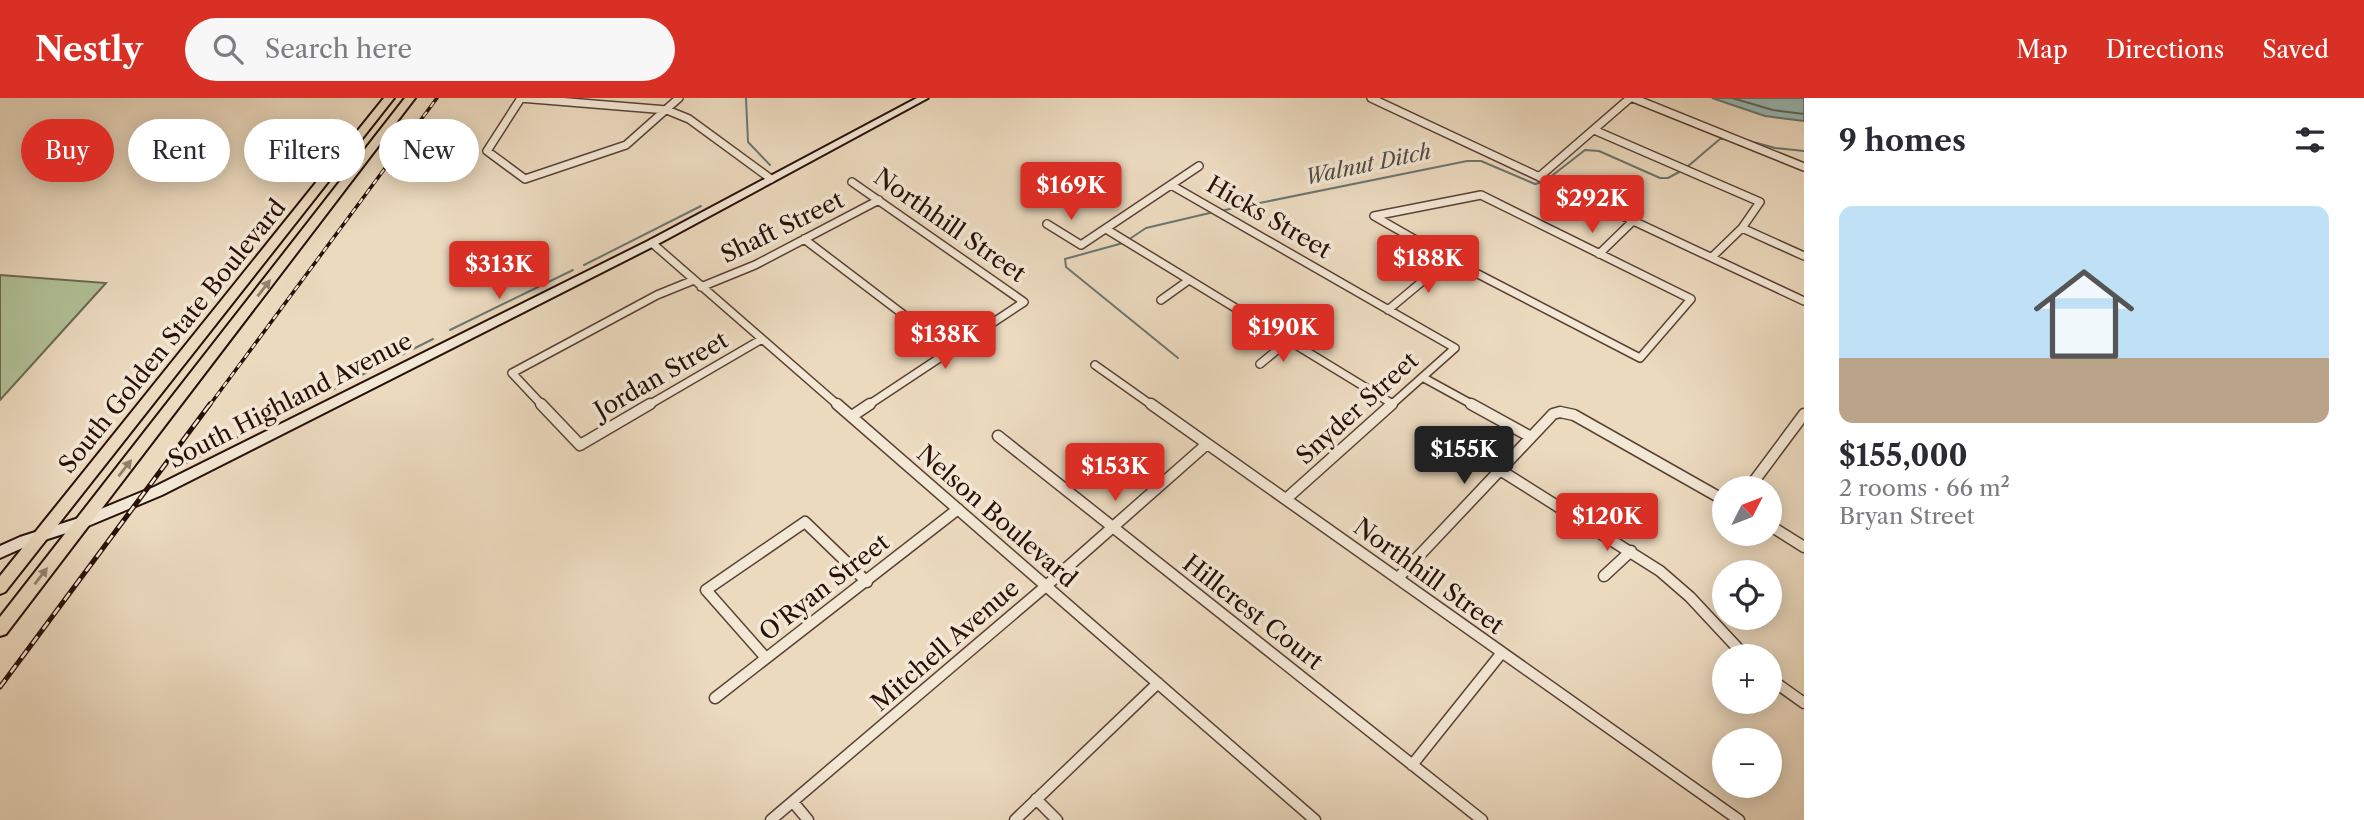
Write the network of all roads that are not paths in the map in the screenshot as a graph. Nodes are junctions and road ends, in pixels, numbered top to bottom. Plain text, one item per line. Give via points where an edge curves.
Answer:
1 (389, 98) edge
2 (410, 98) edge
3 (520, 98) edge
4 (679, 98) edge
5 (924, 98) edge
6 (1371, 98) edge
7 (1632, 98) edge
8 (667, 110) junction
9 (1594, 130) junction
10 (1199, 166) dead end
11 (1804, 167) edge
12 (1539, 177) junction
13 (771, 179) junction
14 (852, 182) dead end
15 (1171, 185) junction
16 (879, 200) junction
17 (1633, 221) junction
18 (1047, 224) dead end
19 (1742, 228) junction
20 (1106, 229) junction
21 (804, 239) junction
22 (652, 243) junction
23 (1599, 254) junction
24 (1804, 256) edge
25 (1712, 257) junction
26 (1449, 259) junction
27 (1189, 280) junction
28 (698, 283) junction
29 (1161, 300) dead end
30 (1804, 301) edge
31 (1388, 310) junction
32 (762, 339) junction
33 (1288, 341) junction
34 (1455, 348) joint
35 (950, 350) junction
36 (1259, 364) dead end
37 (1095, 365) dead end
38 (1424, 378) junction
39 (1391, 403) junction
40 (1804, 414) edge
41 (852, 416) junction
42 (998, 436) dead end
43 (1531, 437) junction
44 (1207, 443) junction
45 (580, 446) joint
46 (1500, 470) junction
47 (1758, 476) edge
48 (1712, 493) edge
49 (1286, 499) junction
50 (958, 509) junction
51 (83, 522) junction
52 (1111, 526) junction
53 (1782, 533) edge
54 (41, 536) junction
55 (1804, 547) edge
56 (1631, 551) junction
57 (0, 552) edge
58 (1604, 576) dead end
59 (1398, 578) junction
60 (867, 582) junction
61 (1045, 586) junction
62 (0, 587) edge
63 (0, 629) edge
64 (1733, 644) edge
65 (1500, 655) junction
66 (766, 658) junction
67 (1158, 683) junction
68 (1782, 687) edge
69 (715, 698) dead end
70 (1804, 703) edge
71 (1412, 765) junction
72 (1036, 799) junction
73 (793, 802) junction
74 (771, 820) edge
75 (808, 820) edge
76 (1015, 820) edge
77 (1056, 820) edge
78 (1315, 820) edge
79 (1482, 820) edge
80 (1738, 820) edge

1 - 54 main road, South Golden State Boulevard
51 -> 2 main road, South Golden State Boulevard
3 - 8 street
3 - 8 street via 487,151 525,179 626,145
4 - 8 street
5 - 13 street, South Highland Avenue
6 - 12 street
7 - 9 street
7 - 11 street
8 - 13 street via 696,124
9 - 12 street
9 - 19 street via 1760,202
10 - 15 street
12 - 17 street
13 - 22 street, South Highland Avenue
14 - 16 street, Northhill Street
15 - 20 street
15 - 31 street, Hicks Street
16 - 21 street, Shaft Street
16 - 35 street, Northhill Street via 1024,302
17 - 23 street
17 - 25 street
18 - 20 street via 1081,245
19 - 24 street
19 - 25 street
20 - 27 street
21 - 28 street, Shaft Street via 755,265
21 - 35 street
22 - 28 street, Nelson Boulevard
22 - 51 street, South Highland Avenue via 158,491
23 - 26 street via 1481,195 1374,216
23 - 26 street via 1691,299 1640,358
25 - 30 street
26 - 31 street
27 - 29 street
27 - 33 street
28 - 32 street, Nelson Boulevard
28 - 45 street, Shaft Street via 657,295 512,373
31 - 34 street, Hicks Street
32 - 41 street, Nelson Boulevard
32 - 45 street, Jordan Street
33 - 36 street
33 - 39 street
34 - 38 street, Snyder Street
35 - 41 street
37 - 44 street, Northhill Street
38 - 39 street, Snyder Street
38 - 43 street
39 - 49 street, Snyder Street
40 - 47 street
41 - 50 street, Nelson Boulevard
42 - 52 street, Hillcrest Court
43 - 46 street
43 - 48 street via 1553,414 1574,415
44 - 49 street, Northhill Street
44 - 52 street, Mitchell Avenue
46 - 56 street
46 - 59 street
49 - 59 street, Northhill Street
50 - 60 street, O'Ryan Street
50 - 61 street, Nelson Boulevard
51 - 54 street, South Highland Avenue
63 -> 51 main road, South Golden State Boulevard
52 - 61 street, Mitchell Avenue
52 - 71 street, Hillcrest Court
53 - 55 street
54 - 57 street, South Highland Avenue
54 - 62 main road, South Golden State Boulevard
56 - 58 street
56 - 64 street via 1675,583
59 - 65 street, Northhill Street
60 - 66 street, O'Ryan Street
60 - 66 street via 805,522 706,590
61 - 67 street, Nelson Boulevard
61 - 73 street, Mitchell Avenue
65 - 71 street
65 - 80 street, Northhill Street
66 - 69 street, O'Ryan Street
67 - 72 street
67 - 78 street, Nelson Boulevard
68 - 70 street
71 - 79 street, Hillcrest Court
72 - 76 street
72 - 77 street
73 - 74 street, Mitchell Avenue
73 - 75 street

